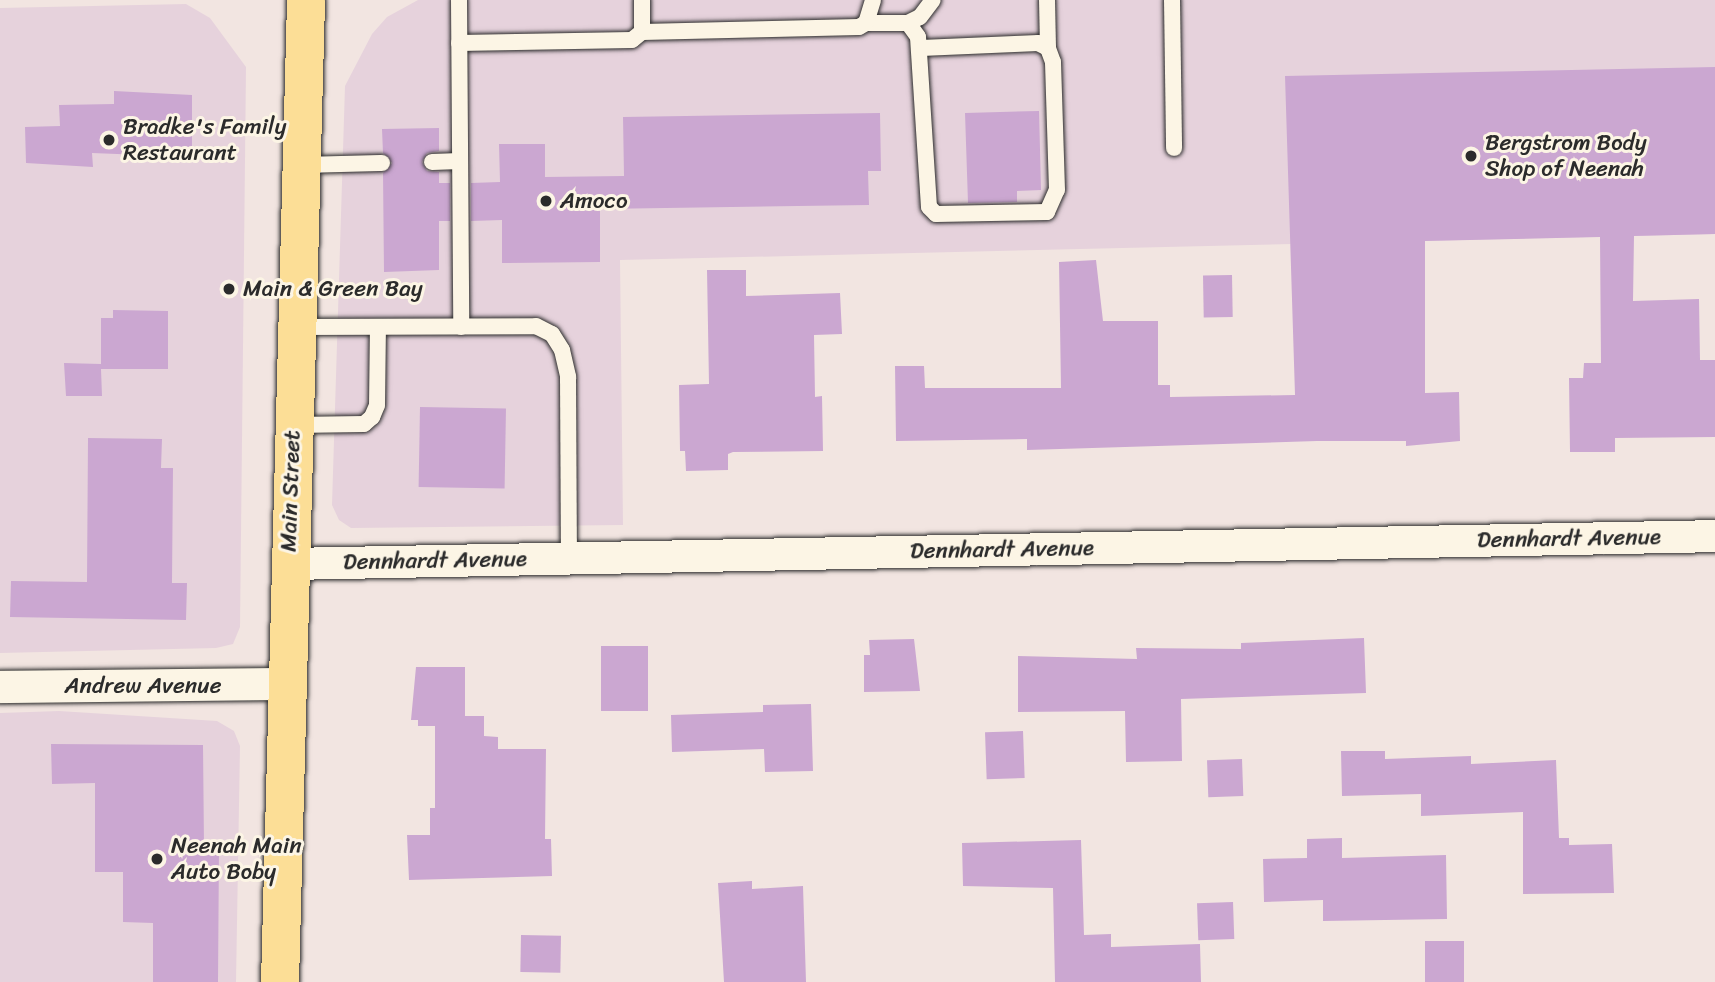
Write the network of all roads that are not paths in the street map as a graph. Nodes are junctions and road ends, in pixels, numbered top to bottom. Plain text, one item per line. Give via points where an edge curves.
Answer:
1 (306, 0) edge
2 (459, 0) edge
3 (642, 0) edge
4 (873, 0) edge
5 (933, 0) edge
6 (1048, 0) edge
7 (1172, 0) edge
8 (866, 23) junction
9 (908, 23) junction
10 (642, 32) junction
11 (459, 43) junction
12 (921, 48) junction
13 (1048, 48) junction
14 (1174, 148) dead end
15 (460, 161) junction
16 (432, 162) dead end
17 (382, 163) dead end
18 (300, 165) junction
19 (295, 327) junction
20 (378, 327) junction
21 (461, 327) junction
22 (293, 425) junction
23 (1715, 536) edge
24 (569, 558) junction
25 (289, 564) junction
26 (286, 684) junction
27 (0, 687) edge
28 (281, 982) edge

1 - 18 main road, Main Street
2 - 11 lane
3 - 10 lane
4 - 8 lane
5 - 9 lane via 920,17
6 - 13 lane
7 - 14 lane
8 - 9 lane
8 - 10 lane via 859,27
9 - 12 lane
10 - 11 lane via 632,40
11 - 15 lane
12 - 13 lane via 1038,43
12 - 13 lane via 925,195 936,214 1046,212 1053,206 1057,177 1053,62
15 - 16 lane
15 - 21 lane
17 - 18 lane
18 - 19 main road, Main Street
19 - 20 lane
19 - 22 main road, Main Street
20 - 21 lane
20 - 22 lane via 377,405 372,417 364,424
21 - 24 lane via 536,326 552,334 562,350 568,377
22 - 25 main road, Main Street
23 - 24 street, Dennhardt Avenue
24 - 25 street, Dennhardt Avenue
25 - 26 main road, Main Street
26 - 27 street, Andrew Avenue
26 - 28 main road, Main Street

